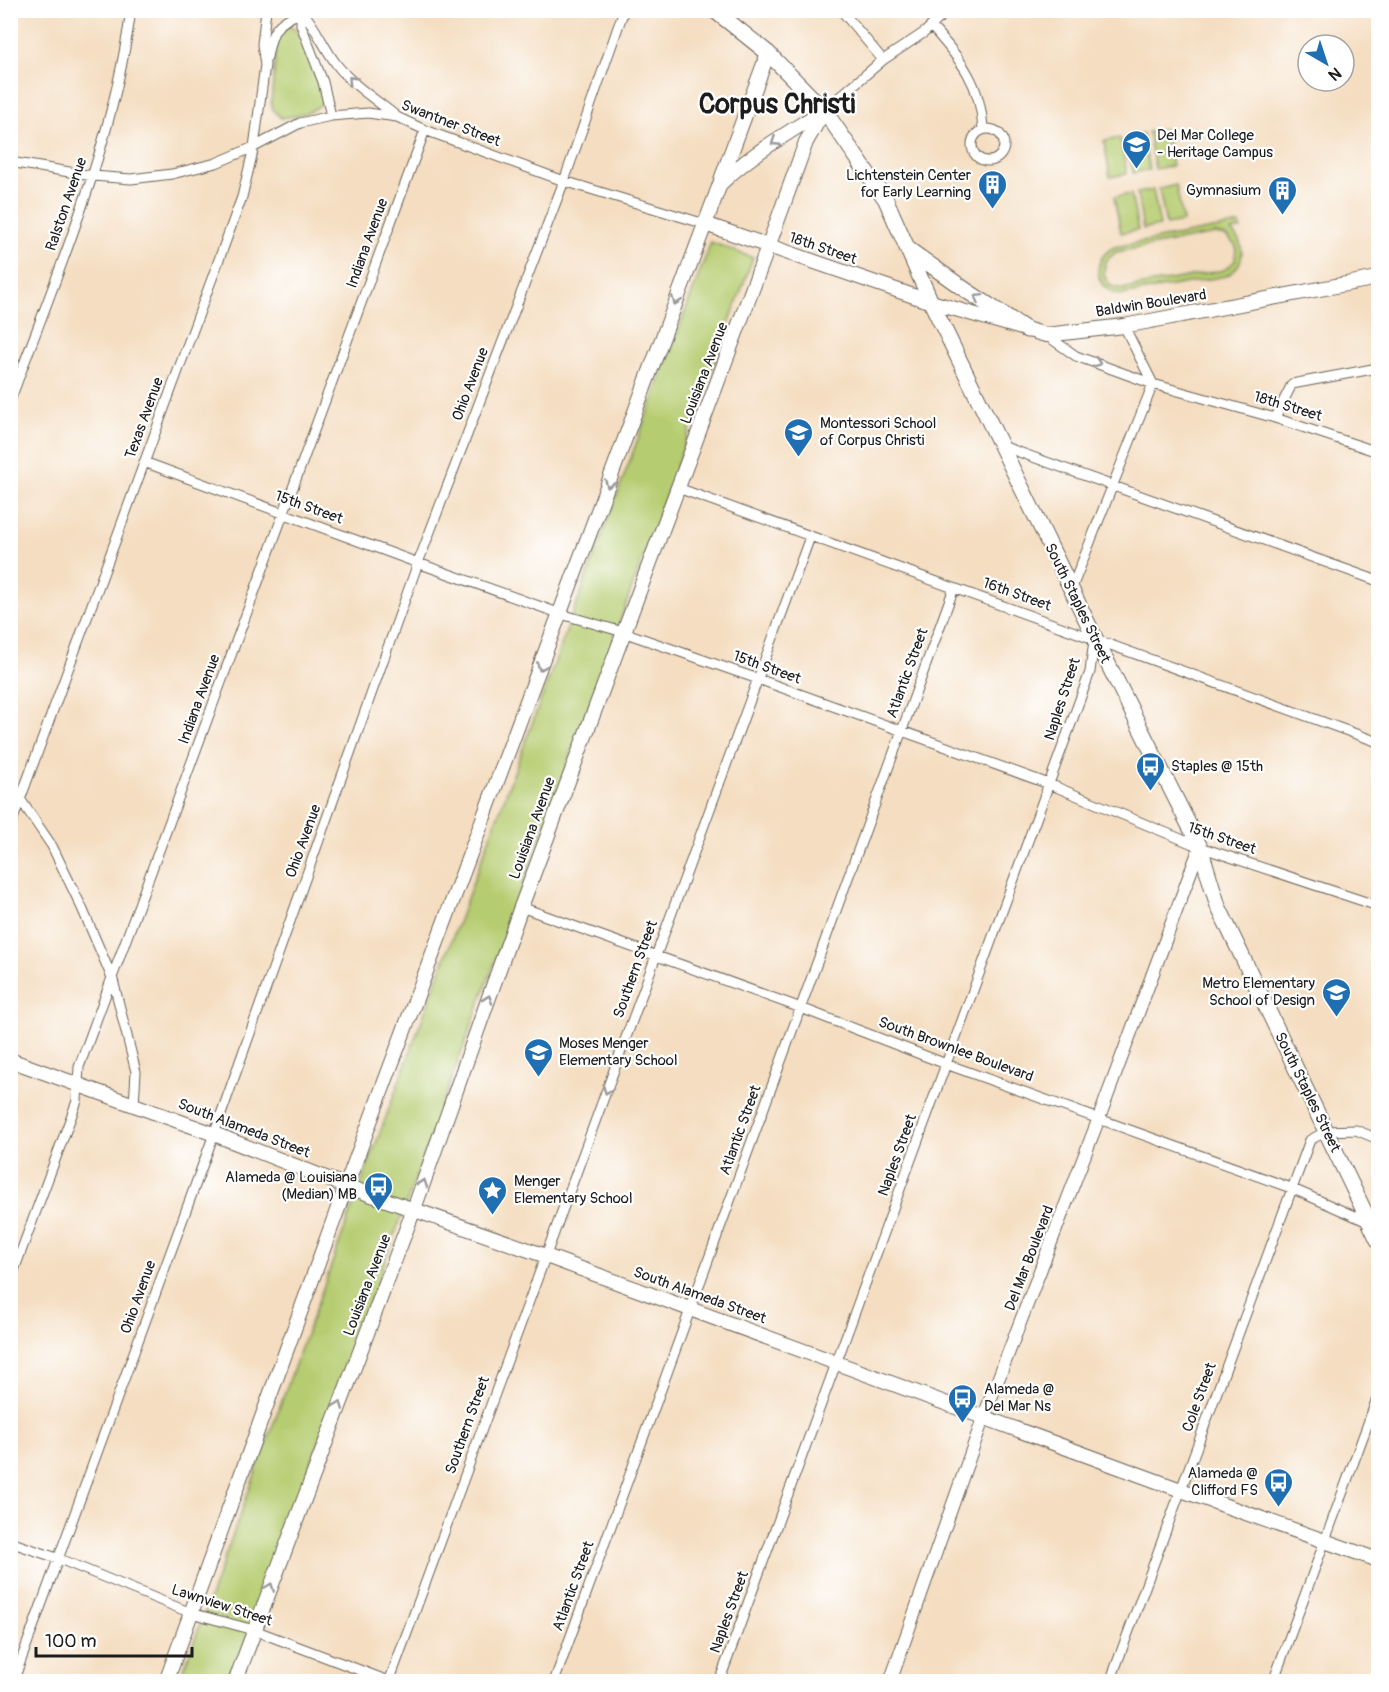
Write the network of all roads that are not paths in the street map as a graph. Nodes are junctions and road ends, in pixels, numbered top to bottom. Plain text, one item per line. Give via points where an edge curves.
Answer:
1 (131, 10) edge
2 (266, 10) edge
3 (624, 10) edge
4 (714, 10) edge
5 (841, 10) edge
6 (948, 10) edge
7 (302, 11) edge
8 (932, 26) junction
9 (768, 53) junction
10 (883, 60) junction
11 (265, 65) junction
12 (824, 110) junction
13 (331, 116) junction
14 (397, 117) junction
15 (425, 130) junction
16 (983, 130) dead end
17 (254, 147) junction
18 (10, 162) edge
19 (93, 176) junction
20 (564, 181) junction
21 (720, 184) junction
22 (705, 224) junction
23 (768, 247) junction
24 (907, 248) junction
25 (1378, 278) edge
26 (931, 302) junction
27 (1124, 326) junction
28 (1027, 330) junction
29 (1046, 335) junction
30 (1378, 369) edge
31 (1153, 384) junction
32 (10, 401) edge
33 (1275, 418) junction
34 (1002, 446) junction
35 (1378, 452) edge
36 (144, 462) junction
37 (1113, 486) junction
38 (678, 488) junction
39 (283, 514) junction
40 (810, 537) junction
41 (418, 563) junction
42 (1378, 581) edge
43 (954, 588) junction
44 (1071, 590) junction
45 (561, 614) junction
46 (622, 632) junction
47 (1095, 638) junction
48 (758, 679) junction
49 (902, 731) junction
50 (1378, 742) edge
51 (10, 784) edge
52 (1049, 784) junction
53 (21, 798) junction
54 (10, 827) edge
55 (1200, 847) junction
56 (1378, 906) edge
57 (520, 907) junction
58 (656, 957) junction
59 (113, 980) junction
60 (801, 1008) junction
61 (10, 1060) edge
62 (946, 1064) junction
63 (78, 1084) junction
64 (134, 1104) junction
65 (1099, 1118) junction
66 (1327, 1131) junction
67 (214, 1134) junction
68 (1378, 1139) edge
69 (346, 1186) junction
70 (1291, 1188) junction
71 (414, 1209) junction
72 (1374, 1224) edge
73 (1378, 1240) edge
74 (546, 1256) junction
75 (10, 1281) edge
76 (691, 1309) junction
77 (836, 1363) junction
78 (1378, 1396) edge
79 (984, 1416) junction
80 (1181, 1490) junction
81 (1325, 1540) junction
82 (10, 1542) edge
83 (57, 1558) junction
84 (1378, 1560) edge
85 (191, 1613) junction
86 (254, 1630) junction
87 (390, 1681) edge
88 (13, 1682) edge
89 (166, 1682) edge
90 (235, 1682) edge
91 (554, 1682) edge
92 (719, 1682) edge
93 (890, 1682) edge
94 (1110, 1682) edge
95 (1273, 1682) edge

1 - 19 street, Ralston Avenue via 120,73
2 - 11 street, Texas Avenue via 262,44
3 - 20 street, Ohio Avenue
4 - 9 main road, South Staples Street
5 - 10 street
6 - 8 street
7 - 11 street via 274,30
7 - 13 street via 301,25 323,82
14 -> 7 street via 338,67
8 - 10 street
8 - 16 street via 962,61 973,82
9 - 12 main road, South Staples Street
9 - 21 main road
10 - 12 street
11 - 17 street, Texas Avenue
12 -> 21 main road via 730,173
12 - 23 main road, Louisiana Avenue via 806,142
12 - 24 main road, South Staples Street via 886,200
13 - 14 street, Swantner Street via 368,113
13 - 17 street, Swantner Street via 300,123
14 - 15 street, Swantner Street
15 - 20 street, Swantner Street
15 - 39 street, Indiana Avenue
17 - 19 street, Swantner Street via 216,163 172,174 131,179
17 - 36 street, Texas Avenue via 242,197
18 - 19 street, Swantner Street
19 - 32 street, Ralston Avenue
20 - 22 street, Swantner Street
20 - 41 street, Ohio Avenue
21 - 22 main road
22 - 23 main road, 18th Street
22 -> 45 main road
23 - 26 main road, 18th Street
23 - 38 main road, Louisiana Avenue
24 - 26 main road, South Staples Street
28 -> 24 main road
25 - 27 main road, Baldwin Boulevard
26 - 28 main road, Baldwin Boulevard
26 - 34 main road, South Staples Street
27 - 29 main road, Baldwin Boulevard
27 - 31 street
28 - 29 main road, Baldwin Boulevard
29 -> 31 street, 18th Street via 1076,356
30 - 33 street via 1292,384
31 - 33 street, 18th Street
31 - 37 street
33 - 35 street, 18th Street
34 - 37 street
34 - 44 main road, South Staples Street
36 - 39 street, 15th Street
36 - 53 street, Texas Avenue
37 - 42 street
37 - 44 street
38 - 40 street, 16th Street
38 - 46 main road, Louisiana Avenue
39 - 41 street, 15th Street
39 - 59 street, Indiana Avenue
40 - 43 street, 16th Street
40 - 48 street, Southern Street
41 - 45 street, 15th Street
41 - 67 street, Ohio Avenue
43 - 47 street, 16th Street
43 - 49 street, Atlantic Street
44 - 47 main road, South Staples Street
45 - 46 street, 15th Street
45 -> 69 main road
46 - 48 street, 15th Street
46 - 57 main road, Louisiana Avenue
47 - 50 street, 16th Street
47 - 52 street, Naples Street via 1090,672
47 - 55 main road, South Staples Street
48 - 49 street, 15th Street
48 - 58 street, Southern Street
49 - 52 street, 15th Street
49 - 60 street, Atlantic Street
51 - 53 street
52 - 55 street, 15th Street
52 - 62 street, Naples Street
53 - 54 street, Texas Avenue
53 - 59 street via 52,846
55 - 56 street, 15th Street
55 - 65 street, Del Mar Boulevard
55 - 66 main road, South Staples Street via 1218,906
57 - 58 street, South Brownlee Boulevard
71 -> 57 main road, Louisiana Avenue
58 - 60 street, South Brownlee Boulevard
58 -> 74 street, Southern Street
59 - 63 street, Indiana Avenue via 79,1067
59 - 64 street via 136,1072
60 - 62 street, South Brownlee Boulevard
60 - 76 street, Atlantic Street
61 - 63 main road, South Alameda Street
62 - 65 street, South Brownlee Boulevard
62 - 77 street, Naples Street
63 - 64 main road, South Alameda Street
63 - 75 street, Indiana Avenue via 77,1101
64 - 67 main road, South Alameda Street
65 - 70 street, South Brownlee Boulevard
65 - 79 street, Del Mar Boulevard
66 - 68 street via 1356,1130
66 - 70 street, Cole Street via 1310,1140
66 - 72 main road, South Staples Street
67 - 69 main road, South Alameda Street
67 - 83 street, Ohio Avenue
69 - 71 main road, South Alameda Street
69 - 85 main road
70 - 72 street, South Brownlee Boulevard
70 - 80 street, Cole Street
71 - 74 main road, South Alameda Street
86 -> 71 main road, Louisiana Avenue
72 - 73 main road, South Staples Street
74 - 76 main road, South Alameda Street
74 - 87 street, Southern Street
76 - 77 main road, South Alameda Street
76 - 91 street, Atlantic Street
77 - 79 main road, South Alameda Street
77 - 92 street, Naples Street
78 - 81 street
79 - 80 main road, South Alameda Street
79 - 93 street, Del Mar Boulevard
80 - 81 main road, South Alameda Street
80 - 94 street, Cole Street
81 - 84 main road, South Alameda Street
81 - 95 street
82 - 83 street, Lawnview Street
83 - 85 street, Lawnview Street
83 - 88 street, Ohio Avenue
85 - 86 street, Lawnview Street
85 - 89 main road
86 - 87 street, Lawnview Street
86 - 90 main road, Louisiana Avenue

